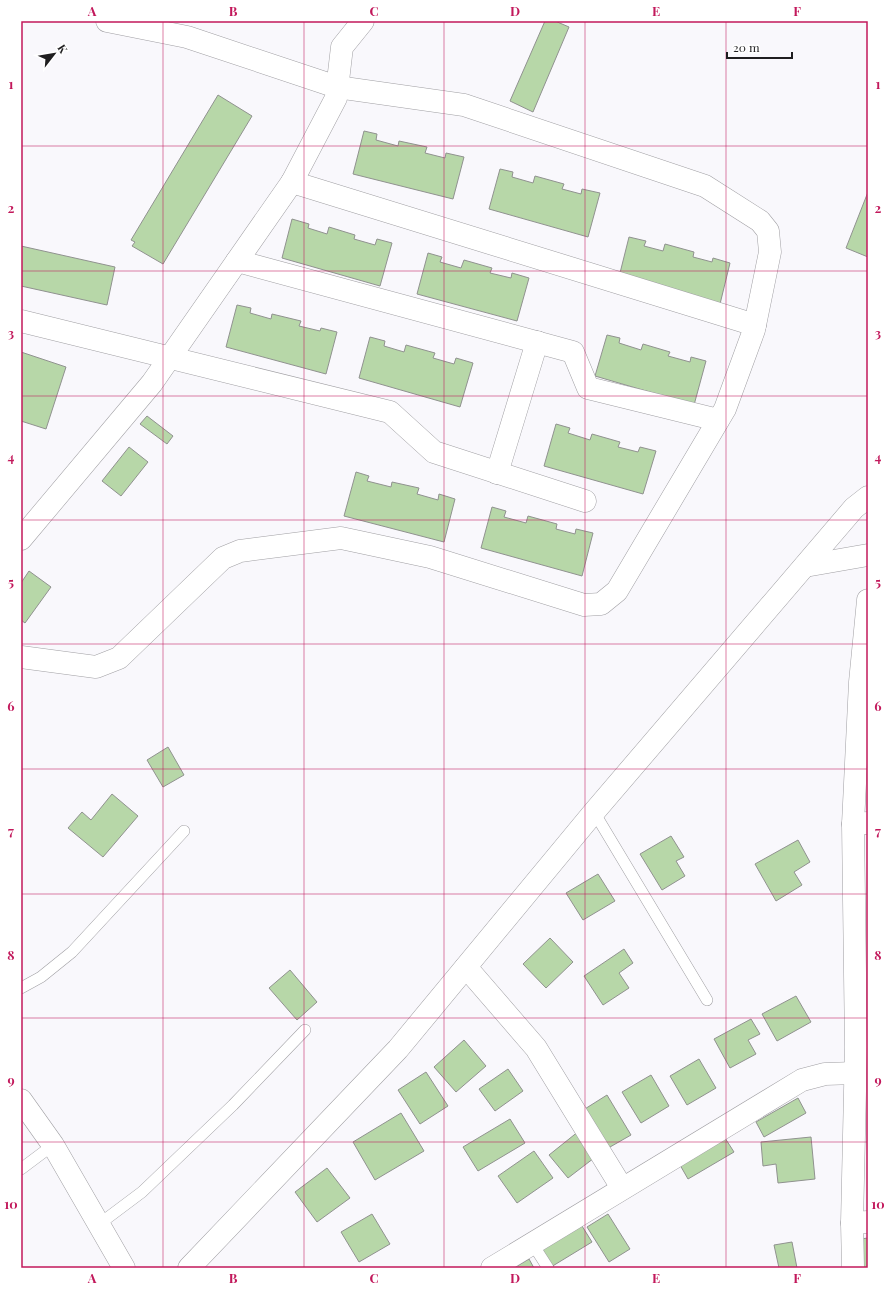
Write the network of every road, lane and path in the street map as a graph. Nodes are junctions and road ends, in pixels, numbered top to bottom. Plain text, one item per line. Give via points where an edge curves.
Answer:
1 (107, 21) edge
2 (364, 21) edge
3 (337, 87) junction
4 (292, 182) junction
5 (237, 261) junction
6 (21, 321) edge
7 (755, 325) junction
8 (537, 342) junction
9 (170, 359) junction
10 (718, 420) junction
11 (497, 473) junction
12 (868, 497) edge
13 (585, 501) dead end
14 (21, 539) edge
15 (868, 555) edge
16 (805, 566) junction
17 (868, 600) edge
18 (21, 657) edge
19 (594, 812) junction
20 (860, 824) edge
21 (184, 831) dead end
22 (466, 967) junction
23 (21, 988) edge
24 (707, 1000) dead end
25 (306, 1030) dead end
26 (855, 1073) junction
27 (21, 1100) edge
28 (53, 1145) junction
29 (21, 1169) edge
30 (622, 1188) junction
31 (860, 1222) edge
32 (98, 1225) junction
33 (532, 1243) junction
34 (124, 1268) edge
35 (189, 1268) edge
36 (492, 1268) edge
37 (548, 1268) edge
38 (853, 1268) edge

1 - 3 street via 188,37
2 - 3 street via 342,47
3 - 4 street via 336,98
3 - 7 street via 464,105 705,186 760,221 768,231 770,252
4 - 5 street
4 - 7 street
5 - 8 street
5 - 9 street
6 - 9 street
7 - 10 street via 725,409
8 - 10 street via 573,352 588,388
8 - 11 street
9 - 11 street via 390,412 434,452
9 - 14 street
10 - 18 street via 616,591 601,604 584,605 430,556 341,538 240,551 223,558 118,658 96,667
11 - 13 street
12 - 16 street via 854,508
15 - 16 street
16 - 19 street
17 - 20 street via 860,682
19 - 22 street
19 - 24 lane
20 - 26 street
21 - 23 lane via 72,952 41,977
22 - 30 street via 536,1048
22 - 35 street via 398,1049
25 - 32 lane via 233,1105 142,1192
26 - 30 street via 825,1074 802,1080
26 - 31 street
27 - 28 street
28 - 29 lane
28 - 32 street
30 - 33 street
31 - 38 street
32 - 34 street
33 - 36 street
33 - 37 lane

